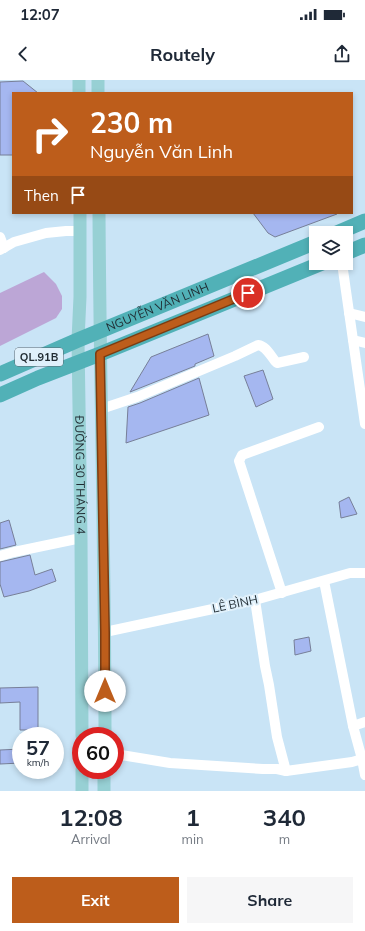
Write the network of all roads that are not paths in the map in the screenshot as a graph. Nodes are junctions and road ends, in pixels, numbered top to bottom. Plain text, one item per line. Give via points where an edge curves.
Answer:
1 (79, 80) edge
2 (98, 80) edge
3 (79, 92) edge
4 (98, 92) edge
5 (80, 214) edge
6 (99, 214) edge
7 (365, 221) edge
8 (353, 226) edge
9 (80, 231) junction
10 (0, 237) edge
11 (309, 245) edge
12 (365, 245) edge
13 (2, 249) edge
14 (353, 250) edge
15 (309, 268) edge
16 (343, 270) edge
17 (349, 313) junction
18 (365, 317) edge
19 (100, 331) junction
20 (78, 340) junction
21 (353, 340) junction
22 (365, 343) edge
23 (100, 354) junction
24 (304, 358) dead end
25 (78, 363) junction
26 (0, 374) edge
27 (0, 395) edge
28 (101, 409) junction
29 (365, 424) edge
30 (319, 427) dead end
31 (81, 538) junction
32 (0, 556) edge
33 (365, 573) edge
34 (324, 581) junction
35 (282, 593) junction
36 (255, 600) junction
37 (105, 632) junction
38 (365, 722) edge
39 (353, 726) junction
40 (82, 727) edge
41 (104, 727) edge
42 (124, 755) edge
43 (362, 759) junction
44 (286, 771) junction
45 (365, 775) edge
46 (82, 779) edge
47 (104, 779) edge
48 (82, 791) edge
49 (104, 791) edge

1 - 3 main road
2 - 4 main road
5 - 9 main road, ĐƯỜNG 30 THÁNG 4
6 - 19 main road, ĐƯỜNG 30 THÁNG 4
7 - 8 highway
9 - 13 street via 46,233 14,242
9 - 20 main road, ĐƯỜNG 30 THÁNG 4
10 - 13 street
11 - 19 highway, NGUYỄN VĂN LINH / QL.91B
12 - 14 highway
15 - 23 highway, NGUYỄN VĂN LINH / QL.91B
16 - 17 street
17 - 18 street
17 - 21 street
19 - 20 highway, NGUYỄN VĂN LINH / QL.91B
19 - 23 main road, ĐƯỜNG 30 THÁNG 4
20 - 25 main road, ĐƯỜNG 30 THÁNG 4
20 - 26 highway, NGUYỄN VĂN LINH / QL.91B
21 - 22 street
21 - 29 street
23 - 25 highway, NGUYỄN VĂN LINH / QL.91B
23 - 28 main road, ĐƯỜNG 30 THÁNG 4
24 - 28 street via 277,363 264,347 258,345 137,397
25 - 27 highway, NGUYỄN VĂN LINH / QL.91B
25 - 31 main road, ĐƯỜNG 30 THÁNG 4
28 - 37 main road, ĐƯỜNG 30 THÁNG 4
30 - 35 street via 242,455 239,461
31 - 32 street
31 - 40 main road, ĐƯỜNG 30 THÁNG 4
33 - 34 street, LÊ BÌNH
34 - 35 street, LÊ BÌNH
34 - 39 street
35 - 36 street, LÊ BÌNH
36 - 37 street, LÊ BÌNH
36 - 44 street
37 - 41 main road, ĐƯỜNG 30 THÁNG 4
38 - 39 street
39 - 43 street
42 - 44 street via 170,763
43 - 44 street
43 - 45 street
46 - 48 main road
47 - 49 main road

